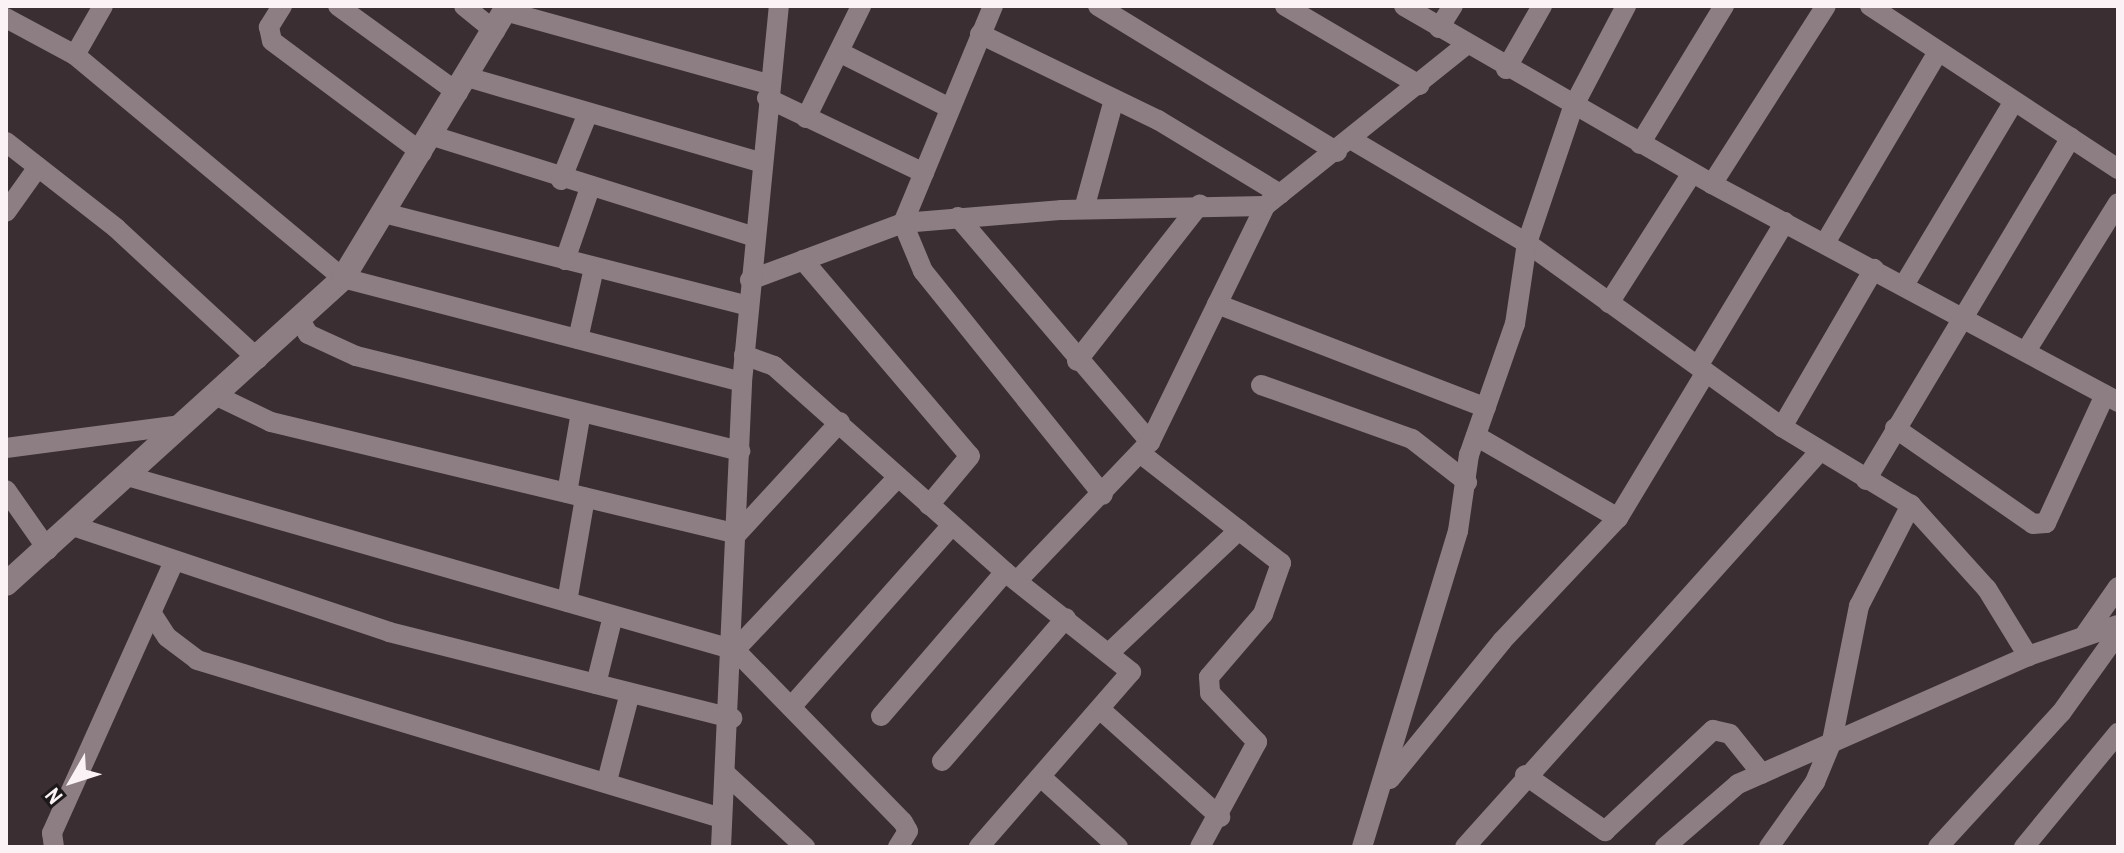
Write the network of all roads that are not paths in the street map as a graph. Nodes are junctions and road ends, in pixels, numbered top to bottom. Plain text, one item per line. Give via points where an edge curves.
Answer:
1 (103, 6) edge
2 (282, 6) edge
3 (338, 6) edge
4 (464, 6) edge
5 (778, 6) edge
6 (861, 6) edge
7 (993, 6) edge
8 (1098, 6) edge
9 (1285, 6) edge
10 (1404, 6) edge
11 (1453, 6) edge
12 (1542, 6) edge
13 (1626, 6) edge
14 (1724, 6) edge
15 (1826, 6) edge
16 (1870, 6) edge
17 (503, 16) edge
18 (6, 18) edge
19 (1439, 28) junction
20 (980, 34) junction
21 (1467, 44) junction
22 (1938, 52) junction
23 (841, 53) junction
24 (75, 55) junction
25 (1506, 69) junction
26 (462, 85) junction
27 (1419, 85) junction
28 (767, 91) junction
29 (1114, 99) junction
30 (2014, 101) junction
31 (948, 107) junction
32 (1573, 107) junction
33 (588, 113) junction
34 (806, 118) junction
35 (2071, 138) junction
36 (6, 142) edge
37 (428, 144) junction
38 (1640, 144) junction
39 (1345, 146) junction
40 (760, 162) junction
41 (2116, 164) edge
42 (38, 167) junction
43 (924, 173) junction
44 (1692, 173) junction
45 (561, 180) junction
46 (1712, 184) junction
47 (590, 188) junction
48 (1273, 200) junction
49 (2118, 203) edge
50 (1200, 204) junction
51 (1084, 209) junction
52 (6, 212) edge
53 (384, 213) junction
54 (958, 217) junction
55 (1785, 222) junction
56 (903, 223) junction
57 (753, 236) junction
58 (1527, 243) junction
59 (1825, 243) junction
60 (565, 260) junction
61 (803, 260) junction
62 (594, 268) junction
63 (1874, 269) junction
64 (343, 278) junction
65 (750, 280) junction
66 (1904, 285) junction
67 (1609, 303) junction
68 (1217, 304) junction
69 (748, 306) junction
70 (1961, 314) junction
71 (300, 320) junction
72 (578, 339) junction
73 (2026, 351) junction
74 (744, 355) junction
75 (258, 359) junction
76 (1077, 361) junction
77 (1702, 369) junction
78 (742, 382) junction
79 (1261, 385) dead end
80 (215, 395) junction
81 (2111, 398) edge
82 (1486, 408) junction
83 (581, 412) junction
84 (840, 422) junction
85 (181, 425) junction
86 (1782, 427) junction
87 (1895, 428) junction
88 (1476, 436) junction
89 (1145, 447) junction
90 (6, 448) edge
91 (740, 451) junction
92 (1820, 451) junction
93 (127, 476) junction
94 (898, 477) junction
95 (1866, 480) junction
96 (1467, 482) junction
97 (1103, 495) junction
98 (576, 496) junction
99 (10, 503) edge
100 (929, 505) junction
101 (1911, 505) junction
102 (1618, 518) junction
103 (951, 526) junction
104 (76, 527) junction
105 (1239, 530) junction
106 (737, 534) junction
107 (48, 550) junction
108 (173, 564) junction
109 (1011, 576) junction
110 (6, 584) edge
111 (2118, 587) edge
112 (567, 602) junction
113 (152, 614) junction
114 (613, 616) junction
115 (1066, 618) junction
116 (2118, 625) edge
117 (2118, 633) edge
118 (2084, 636) junction
119 (735, 650) junction
120 (1109, 653) junction
121 (2028, 656) junction
122 (596, 684) junction
123 (630, 693) junction
124 (791, 707) junction
125 (1102, 711) junction
126 (881, 716) dead end
127 (732, 718) junction
128 (2118, 733) edge
129 (1832, 741) junction
130 (942, 761) dead end
131 (726, 774) junction
132 (1762, 774) junction
133 (1525, 775) junction
134 (1041, 777) junction
135 (607, 781) junction
136 (1382, 789) junction
137 (1220, 817) junction
138 (721, 818) junction
139 (54, 847) edge
140 (721, 847) edge
141 (805, 847) edge
142 (898, 847) edge
143 (979, 847) edge
144 (1118, 847) edge
145 (1200, 847) edge
146 (1362, 847) edge
147 (1465, 847) edge
148 (1665, 847) edge
149 (1769, 847) edge
150 (1938, 847) edge
151 (2024, 847) edge

1 - 24 street
2 - 37 street via 269,27 272,41
3 - 26 street
4 - 17 street
5 - 28 street
6 - 23 street
7 - 20 street
8 - 39 street
9 - 27 street
10 - 19 street
11 - 19 street
12 - 25 street
13 - 32 street
14 - 38 street
15 - 46 street
16 - 22 street
17 - 26 street
17 - 28 street
18 - 24 street
19 - 21 street
20 - 29 street
20 - 31 street
21 - 25 street
21 - 27 street
22 - 30 street
22 - 59 street
23 - 31 street
23 - 34 street
24 - 64 street
25 - 32 street
26 - 33 street
26 - 37 street
27 - 39 street
28 - 34 street
28 - 40 street
29 - 48 street
29 - 51 street
30 - 35 street
30 - 66 street
31 - 43 street
32 - 38 street
32 - 58 street
33 - 40 street
33 - 45 street
34 - 43 street
35 - 41 street
35 - 70 street
36 - 42 street
37 - 45 street
37 - 53 street
38 - 44 street
39 - 48 street
39 - 58 street
40 - 57 street
42 - 52 street
42 - 75 street via 116,228
43 - 56 street
44 - 46 street
44 - 67 street
45 - 47 street
46 - 55 street
47 - 57 street
47 - 60 street
48 - 50 street
48 - 68 street
49 - 73 street
50 - 51 street
50 - 76 street
51 - 54 street
53 - 60 street
53 - 64 street
54 - 56 street
54 - 76 street
55 - 59 street
55 - 77 street
56 - 61 street
56 - 97 street via 923,271
57 - 65 street
58 - 67 street
58 - 82 street via 1515,324
59 - 63 street
60 - 62 street
61 - 65 street
61 - 100 street via 970,456
62 - 69 street
62 - 72 street
63 - 66 street
63 - 86 street
64 - 71 street
64 - 72 street
65 - 69 street
66 - 70 street
67 - 77 street
68 - 82 street
68 - 89 street
69 - 74 street
70 - 73 street
70 - 87 street
71 - 75 street
71 - 83 street via 308,334 356,356
72 - 78 street
73 - 81 street
74 - 78 street
74 - 84 street via 774,366
75 - 80 street
76 - 89 street
77 - 86 street
77 - 102 street
78 - 91 street
79 - 96 street via 1412,439
80 - 85 street
80 - 98 street via 271,422
81 - 87 street via 2046,523 2033,524
82 - 88 street
83 - 91 street
83 - 98 street
84 - 94 street
84 - 106 street
85 - 90 street
85 - 93 street
86 - 92 street
87 - 95 street
88 - 96 street
88 - 102 street
89 - 97 street
89 - 105 street
91 - 106 street
92 - 95 street
92 - 133 street
93 - 104 street
93 - 112 street
94 - 100 street
94 - 119 street
95 - 101 street
96 - 136 street
97 - 109 street
98 - 106 street
98 - 112 street
99 - 107 street
100 - 103 street
101 - 121 street via 1987,589
101 - 129 street via 1859,606
102 - 136 street via 1502,641
103 - 109 street
103 - 124 street
104 - 107 street
104 - 108 street
105 - 120 street
105 - 137 street via 1281,567 1263,614 1209,677 1210,693 1257,742
106 - 119 street
107 - 110 street
108 - 113 street
108 - 122 street via 389,632
109 - 115 street
109 - 126 street
111 - 118 street
112 - 114 street
113 - 135 street via 167,637 197,660
113 - 139 street via 52,833
114 - 119 street
114 - 122 street
115 - 120 street
115 - 130 street
116 - 118 street
117 - 150 street via 2061,713
118 - 121 street
119 - 124 street
119 - 127 street
120 - 125 street via 1132,678
121 - 129 street
122 - 123 street
123 - 127 street
123 - 135 street
124 - 142 street via 903,822 908,831
125 - 134 street
125 - 137 street
127 - 131 street
128 - 151 street
129 - 132 street
129 - 149 street via 1815,782
131 - 138 street
131 - 141 street
132 - 133 street via 1730,734 1713,730 1605,831
132 - 148 street via 1738,784
133 - 147 street
134 - 143 street
134 - 144 street
135 - 138 street
136 - 146 street
137 - 145 street
138 - 140 street

